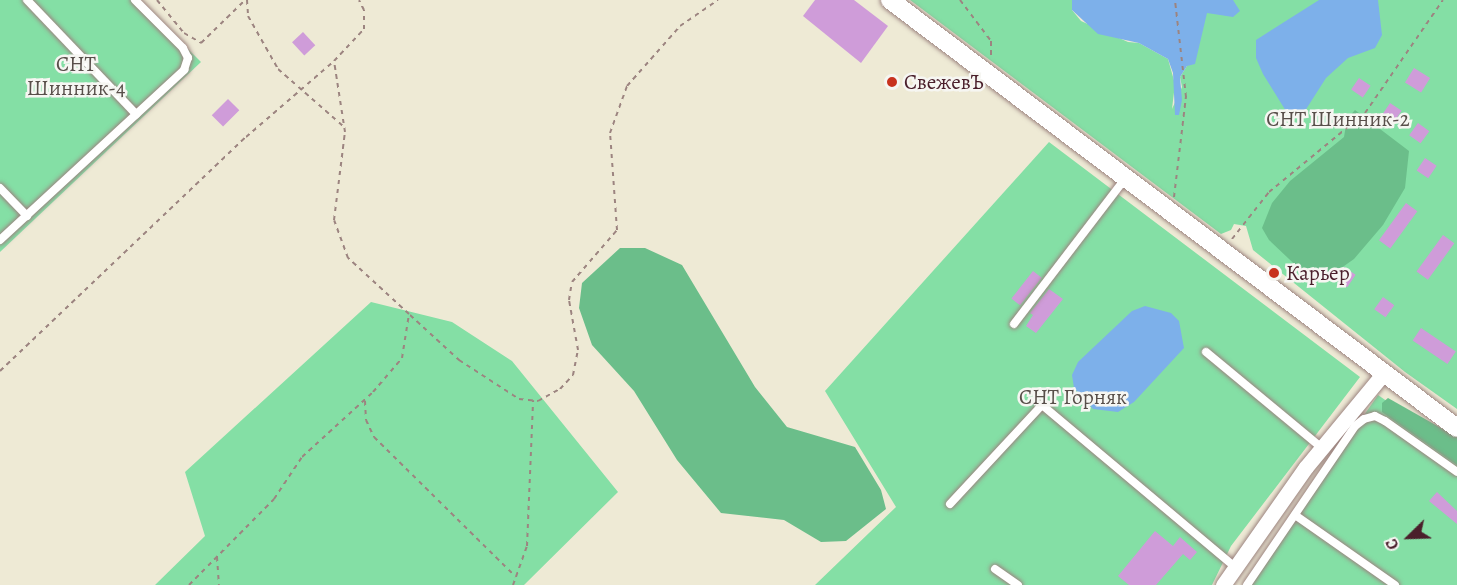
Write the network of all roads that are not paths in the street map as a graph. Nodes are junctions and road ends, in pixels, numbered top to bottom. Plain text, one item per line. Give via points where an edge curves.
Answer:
1 (27, 0) edge
2 (135, 0) edge
3 (890, 0) edge
4 (136, 114) junction
5 (1125, 179) junction
6 (0, 188) edge
7 (27, 216) junction
8 (0, 240) edge
9 (1014, 324) dead end
10 (1206, 352) dead end
11 (1383, 374) junction
12 (1457, 428) edge
13 (1322, 448) junction
14 (1457, 472) edge
15 (950, 504) dead end
16 (1295, 515) junction
17 (1234, 567) junction
18 (995, 569) dead end
19 (1018, 585) edge
20 (1222, 585) edge
21 (1247, 585) edge
22 (1395, 585) edge

1 - 4 lane
2 - 4 lane via 188,58 184,70
3 - 5 street
4 - 7 lane
5 - 9 lane
5 - 11 street
6 - 7 lane
7 - 8 lane
10 - 13 lane
11 - 12 street
11 - 13 street
13 - 17 street
14 - 16 lane via 1375,416 1355,426
15 - 17 lane via 1042,405
16 - 21 lane
16 - 22 lane
17 - 20 street
18 - 19 lane

